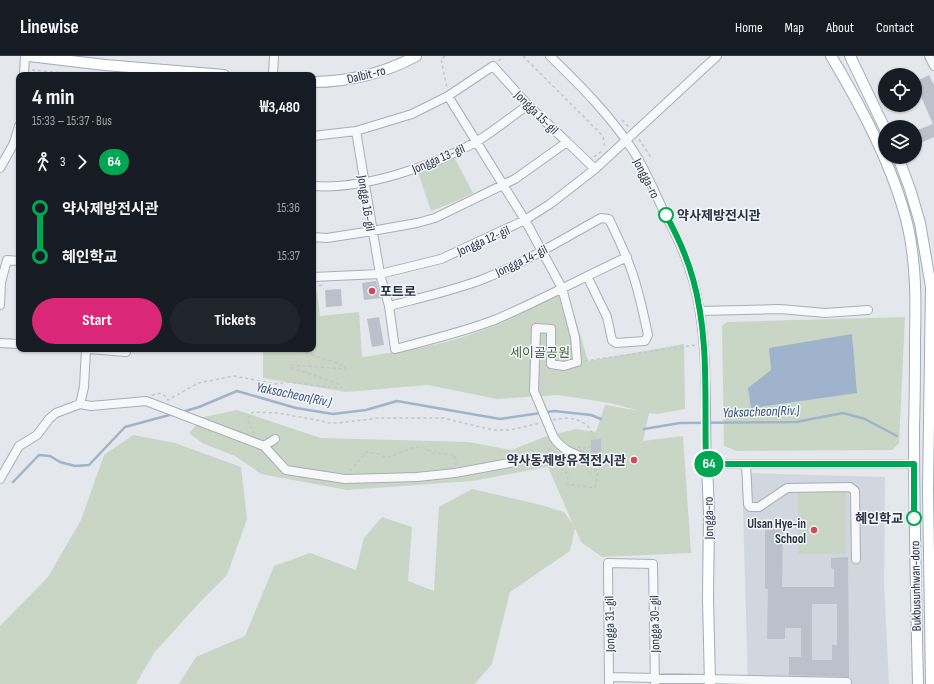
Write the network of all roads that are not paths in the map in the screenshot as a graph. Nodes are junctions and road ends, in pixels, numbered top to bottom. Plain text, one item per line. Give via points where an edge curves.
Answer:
1 (25, 56) edge
2 (29, 56) edge
3 (274, 56) edge
4 (416, 56) edge
5 (550, 56) edge
6 (717, 56) edge
7 (831, 56) edge
8 (849, 56) edge
9 (929, 56) edge
10 (934, 66) edge
11 (24, 72) edge
12 (189, 72) edge
13 (273, 72) edge
14 (316, 82) edge
15 (448, 96) junction
16 (528, 105) junction
17 (881, 120) edge
18 (356, 131) junction
19 (316, 135) edge
20 (16, 136) edge
21 (476, 141) junction
22 (626, 141) junction
23 (567, 142) junction
24 (901, 164) edge
25 (0, 168) edge
26 (595, 169) junction
27 (364, 183) junction
28 (316, 186) edge
29 (504, 186) junction
30 (525, 220) junction
31 (372, 231) junction
32 (316, 237) edge
33 (542, 251) junction
34 (627, 257) junction
35 (16, 261) edge
36 (380, 274) junction
37 (586, 276) junction
38 (316, 277) edge
39 (562, 288) junction
40 (933, 300) edge
41 (0, 305) edge
42 (389, 306) junction
43 (868, 310) dead end
44 (700, 311) junction
45 (0, 343) edge
46 (16, 344) edge
47 (86, 352) edge
48 (80, 404) junction
49 (932, 430) edge
50 (275, 439) dead end
51 (264, 446) junction
52 (591, 458) dead end
53 (515, 462) road end
54 (706, 464) junction
55 (746, 464) junction
56 (914, 464) junction
57 (931, 466) edge
58 (0, 479) edge
59 (856, 559) dead end
60 (608, 563) joint
61 (932, 658) edge
62 (609, 681) edge
63 (655, 681) edge
64 (710, 682) edge
65 (847, 682) dead end
66 (918, 684) edge
67 (931, 684) edge

1 - 11 street
2 - 12 main road
3 - 13 street
4 - 14 main road, Dalbit-ro via 364,76
5 - 22 street, Jongga-ro via 613,122
6 - 22 street
7 - 56 main road, Bukbusunhwan-doro via 861,109 886,164 908,227 916,289
8 - 17 main road
9 - 10 street
15 - 16 street, Jongga 15-gil via 493,66
15 - 18 street, Jongga 15-gil via 412,114
15 - 21 street
16 - 21 street, Jongga 13-gil
16 - 23 street, Jongga 15-gil
18 - 19 street, Jongga 15-gil
18 - 27 street, Jongga 16-gil
20 - 25 street
21 - 27 street, Jongga 13-gil via 427,166
21 - 29 street
22 - 26 street, Jongga 12-gil
22 - 44 street, Jongga-ro via 675,231 693,278
23 - 26 street
23 - 29 street, Jongga 15-gil
24 - 40 main road, Bukbusunhwan-doro via 920,222
26 - 30 street, Jongga 12-gil
27 - 28 street, Jongga 13-gil
27 - 31 street, Jongga 16-gil
29 - 30 street
29 - 31 street, Jongga 15-gil via 435,218
30 - 33 street
30 - 36 street, Jongga 12-gil via 441,258
31 - 32 street, Jongga 15-gil
31 - 36 street, Jongga 16-gil
33 - 34 street, Jongga 14-gil via 600,218 609,219
33 - 39 street
33 - 42 street, Jongga 14-gil via 480,280
34 - 37 street
34 - 37 street, Jongga 14-gil via 641,302 648,335 645,341 612,340 607,317
35 - 41 street via 7,260
36 - 38 street, Jongga 12-gil
36 - 42 street
37 - 39 street
39 - 42 street via 497,318 450,335 395,349
39 - 52 street, bridge via 575,337 577,362 564,366 551,364 551,329 536,328 534,391 555,440 568,451
40 - 49 main road, Bukbusunhwan-doro
43 - 44 street via 825,313 780,309
44 - 54 street, Jongga-ro via 704,343
45 - 46 street
47 - 48 street via 84,387
48 - 51 street via 90,406 152,402
48 - 58 street via 56,413 37,435 19,446
49 - 57 main road, Bukbusunhwan-doro
50 - 51 street
51 - 53 street via 286,470 345,479 417,477
54 - 55 street
54 - 64 main road, Jongga-ro via 709,514
55 - 56 street
55 - 59 street via 750,507 759,507 787,488 850,487 855,491
56 - 57 main road
56 - 66 main road, Bukbusunhwan-doro via 914,577
57 - 61 main road, Bukbusunhwan-doro
60 - 62 street, Jongga 31-gil
60 - 63 street, Jongga 30-gil via 653,564
61 - 67 main road, Bukbusunhwan-doro
62 - 63 street
63 - 64 street
64 - 65 street

